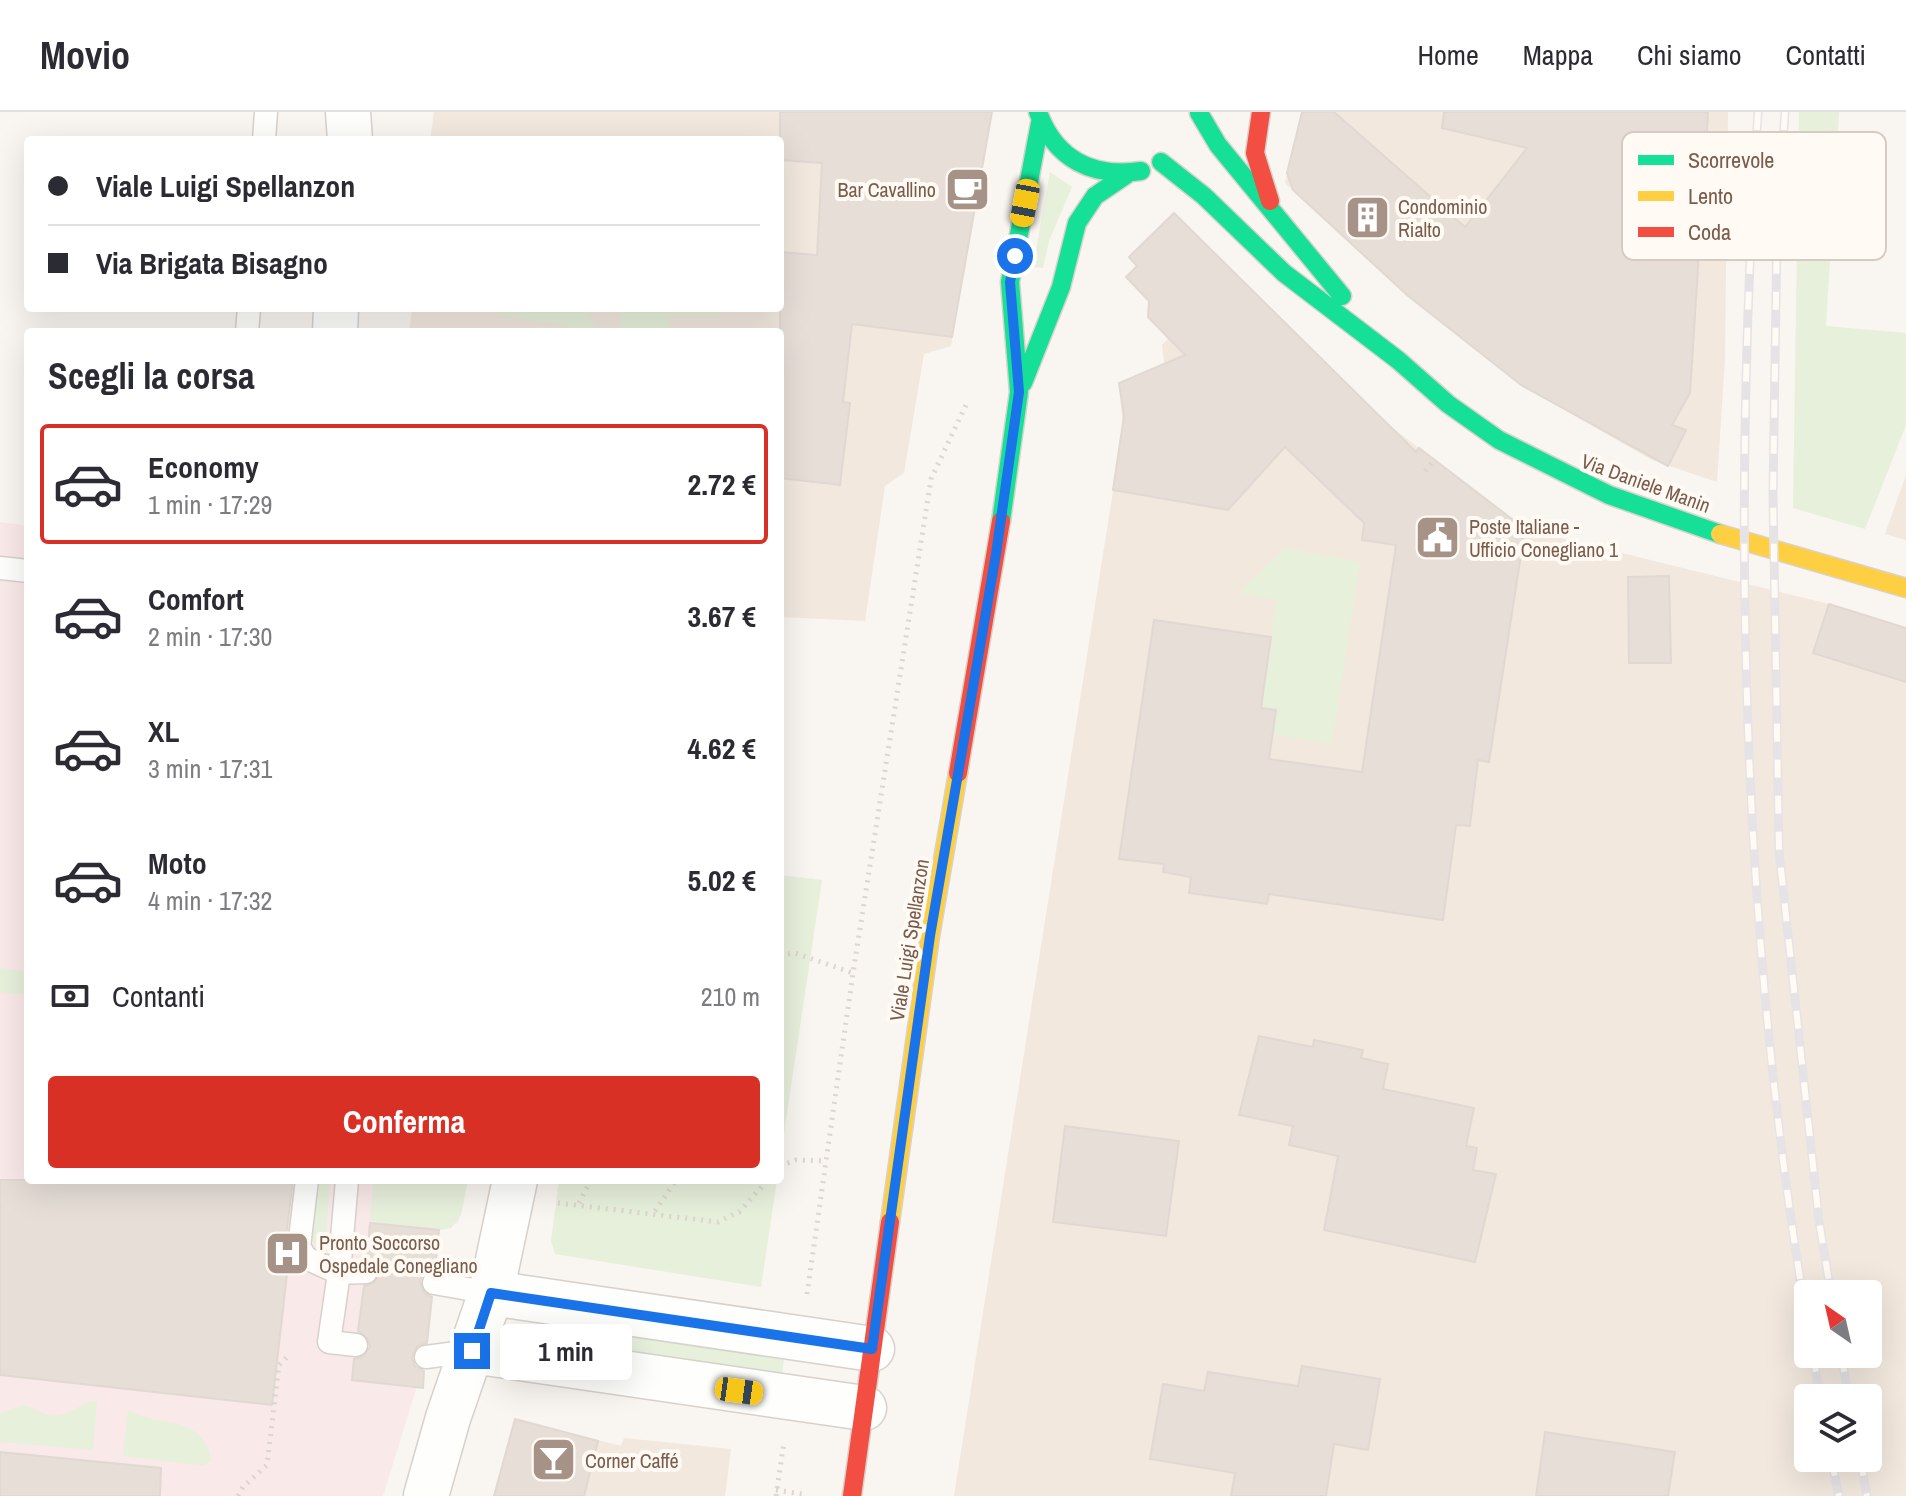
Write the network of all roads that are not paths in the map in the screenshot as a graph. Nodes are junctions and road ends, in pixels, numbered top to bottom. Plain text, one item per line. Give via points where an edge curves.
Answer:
1 (266, 112) edge
2 (348, 112) edge
3 (1261, 112) edge
4 (1199, 113) edge
5 (1039, 118) edge
6 (1191, 133) dead end
7 (264, 136) edge
8 (350, 136) edge
9 (1177, 150) dead end
10 (1161, 162) junction
11 (1126, 175) junction
12 (1273, 211) junction
13 (1399, 361) junction
14 (1019, 392) junction
15 (0, 568) edge
16 (24, 571) edge
17 (1906, 588) edge
18 (307, 1184) edge
19 (347, 1184) edge
20 (530, 1191) edge
21 (366, 1272) dead end
22 (339, 1273) junction
23 (434, 1283) dead end
24 (491, 1293) junction
25 (356, 1345) dead end
26 (872, 1349) junction
27 (472, 1351) junction
28 (426, 1357) dead end
29 (864, 1408) junction
30 (426, 1496) edge
31 (852, 1496) edge

1 - 7 lane
2 - 8 street
3 - 12 street via 1255,153
4 - 6 street
4 - 12 street, Via Daniele Manin via 1218,145
5 - 11 street via 1051,142 1084,168
5 - 14 street, Viale Luigi Spellanzon via 1010,282
9 - 10 street
10 - 11 street
10 - 13 street, Via Daniele Manin via 1190,181 1314,299
11 - 14 street, Viale Luigi Spellanzon via 1095,196 1077,223 1061,287
12 - 13 street, Via Daniele Manin
13 - 17 street, Via Daniele Manin via 1448,405 1570,480 1686,523
14 - 26 street, Viale Luigi Spellanzon via 930,936
15 - 16 lane
18 - 22 lane via 299,1247 306,1258
19 - 22 lane
20 - 24 street
21 - 22 lane
22 - 25 lane via 329,1342
23 - 24 lane
24 - 26 street
24 - 27 street
26 - 29 street, Viale Luigi Spellanzon
27 - 28 lane
27 - 29 street
27 - 30 street
29 - 31 street, Viale Luigi Spellanzon

